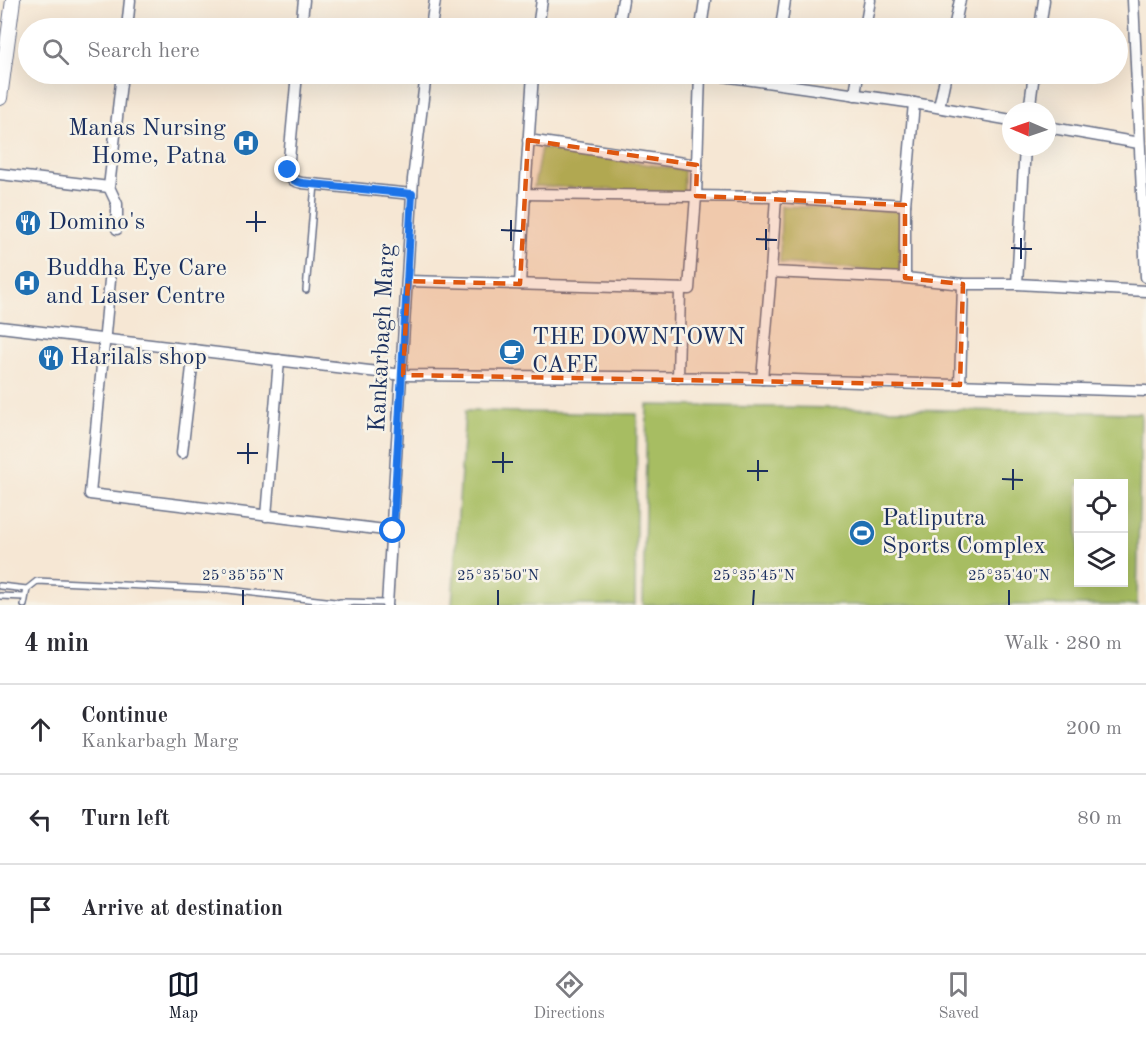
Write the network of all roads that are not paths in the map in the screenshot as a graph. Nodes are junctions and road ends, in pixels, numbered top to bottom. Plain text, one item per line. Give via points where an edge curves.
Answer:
1 (13, 0) edge
2 (130, 0) edge
3 (304, 0) edge
4 (435, 0) edge
5 (542, 0) edge
6 (623, 0) edge
7 (705, 0) edge
8 (785, 0) edge
9 (870, 0) edge
10 (960, 0) edge
11 (1044, 0) edge
12 (1133, 0) edge
13 (128, 18) edge
14 (302, 18) edge
15 (432, 18) edge
16 (539, 18) edge
17 (620, 18) edge
18 (702, 18) edge
19 (782, 18) edge
20 (867, 18) edge
21 (956, 18) edge
22 (1041, 18) edge
23 (121, 84) edge
24 (296, 84) edge
25 (425, 84) edge
26 (532, 84) edge
27 (700, 84) edge
28 (803, 84) edge
29 (856, 84) edge
30 (944, 84) edge
31 (1033, 84) edge
32 (855, 94) junction
33 (0, 98) edge
34 (1030, 102) edge
35 (914, 103) junction
36 (939, 108) junction
37 (1002, 118) edge
38 (1056, 129) edge
39 (528, 140) junction
40 (1139, 143) junction
41 (1024, 156) edge
42 (697, 165) junction
43 (0, 174) edge
44 (315, 184) junction
45 (109, 187) junction
46 (412, 194) junction
47 (525, 194) junction
48 (696, 196) junction
49 (776, 197) junction
50 (905, 205) junction
51 (117, 230) dead end
52 (771, 272) junction
53 (1146, 277) edge
54 (905, 278) junction
55 (110, 280) dead end
56 (408, 281) junction
57 (520, 284) junction
58 (1017, 284) junction
59 (963, 285) junction
60 (680, 289) junction
61 (306, 290) dead end
62 (1146, 291) edge
63 (0, 327) edge
64 (103, 339) junction
65 (194, 350) junction
66 (279, 360) junction
67 (403, 375) junction
68 (678, 378) junction
69 (762, 379) junction
70 (960, 385) junction
71 (1146, 391) edge
72 (182, 453) dead end
73 (266, 516) junction
74 (393, 531) junction
75 (0, 586) edge
76 (27, 589) junction
77 (0, 596) edge
78 (24, 597) junction
79 (335, 602) junction
80 (388, 604) edge
81 (24, 605) edge
82 (345, 605) edge

1 - 33 street
2 - 13 street
3 - 14 street
4 - 15 street
5 - 16 street
6 - 17 street
7 - 18 street
8 - 19 street
9 - 20 street
10 - 21 street
11 - 22 street
12 - 40 street
23 - 45 street
24 - 44 street via 288,175 295,181
25 - 46 street, Kankarbagh Marg
26 - 39 street
27 - 42 street
28 - 32 street
29 - 32 street
30 - 36 street
31 - 34 street
32 - 35 street
35 - 36 street
35 - 50 street
36 - 37 street
38 - 40 street
39 - 42 street
39 - 47 street
40 - 53 street
41 - 58 street
42 - 48 street
43 - 45 street
44 - 46 street
44 - 61 lane
45 - 51 street via 117,204
46 - 56 street, Kankarbagh Marg
47 - 48 street
47 - 57 street
48 - 49 street
48 - 60 street via 689,289
49 - 50 street
49 - 52 street
50 - 54 street
52 - 54 street
52 - 69 street
54 - 59 street
55 - 64 street
56 - 57 street
56 - 67 street, Kankarbagh Marg
57 - 60 street
58 - 59 street
58 - 62 street
59 - 70 street
60 - 68 street
63 - 64 street
64 - 65 street
64 - 73 street via 90,494
65 - 66 street
65 - 72 street
66 - 67 street
66 - 73 street
67 - 68 street
67 - 74 street, Kankarbagh Marg
68 - 69 street
69 - 70 street
70 - 71 street
73 - 74 street
74 - 80 street, Kankarbagh Marg
75 - 76 lane
76 - 78 lane
76 - 79 lane via 36,580 228,590
77 - 78 lane
78 - 81 lane
79 - 80 lane
79 - 82 lane

